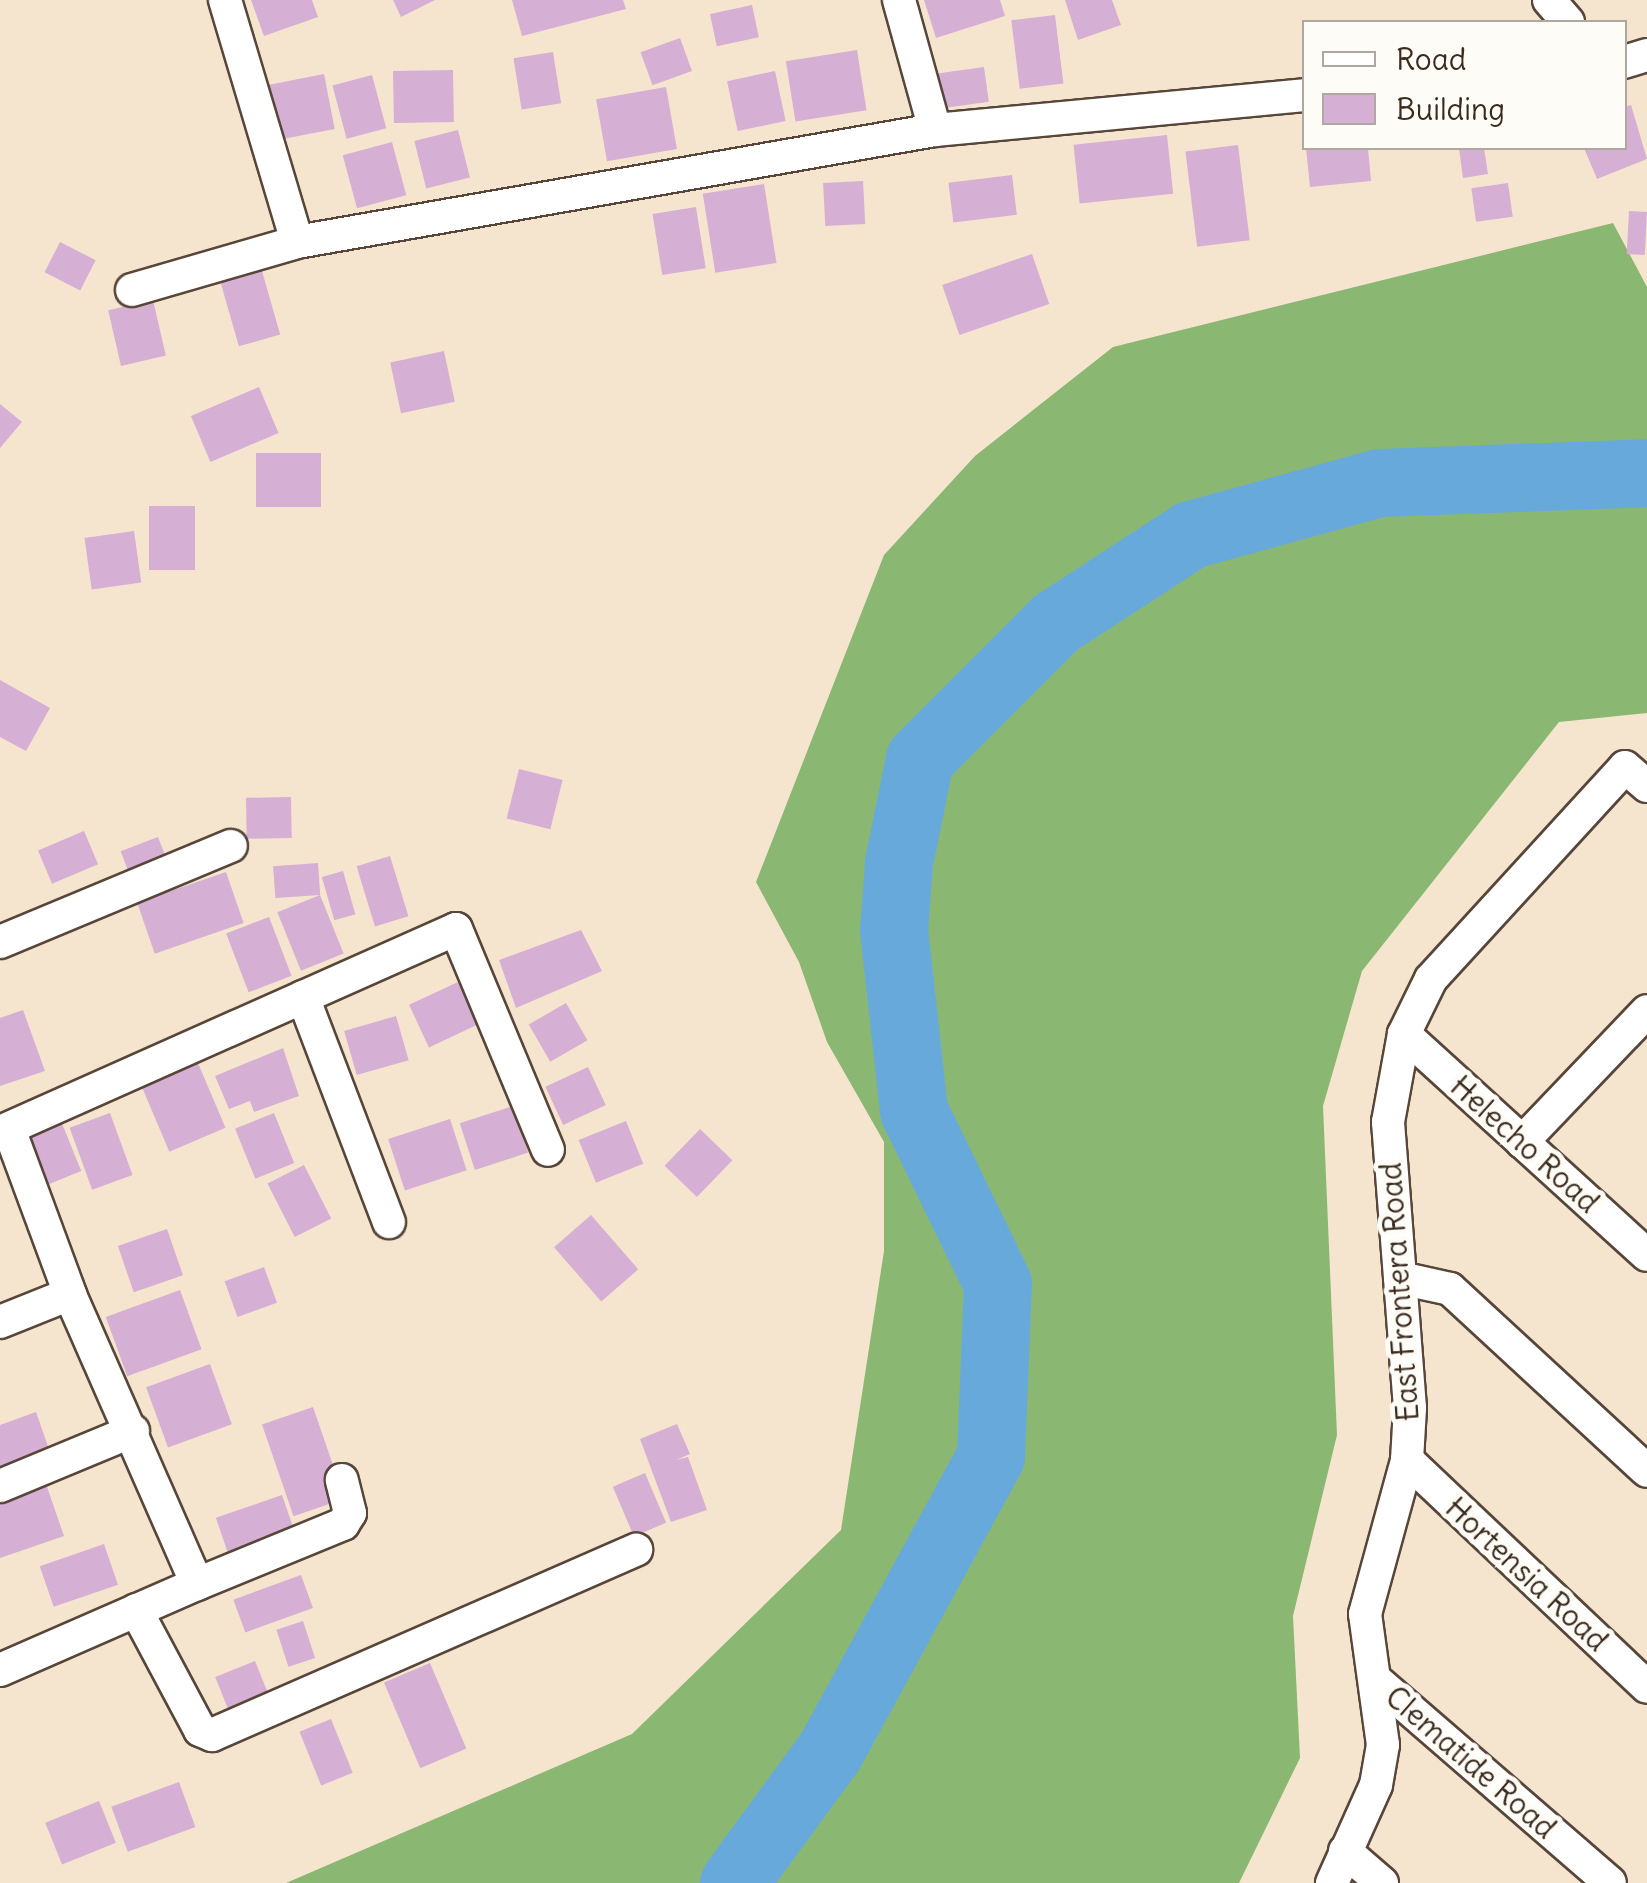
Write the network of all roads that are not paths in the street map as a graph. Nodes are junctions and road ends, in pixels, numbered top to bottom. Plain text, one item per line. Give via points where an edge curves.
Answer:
1 (225, 0) edge
2 (899, 0) edge
3 (1549, 0) edge
4 (1566, 20) edge
5 (1302, 95) edge
6 (935, 130) junction
7 (297, 242) junction
8 (132, 290) dead end
9 (1636, 777) edge
10 (231, 846) dead end
11 (0, 942) edge
12 (303, 997) junction
13 (1647, 1011) edge
14 (1404, 1034) junction
15 (4, 1130) edge
16 (1522, 1142) junction
17 (548, 1150) dead end
18 (389, 1222) dead end
19 (1646, 1252) edge
20 (1400, 1278) junction
21 (70, 1294) junction
22 (0, 1322) edge
23 (133, 1431) junction
24 (1407, 1460) junction
25 (1647, 1471) edge
26 (342, 1480) dead end
27 (0, 1486) edge
28 (636, 1550) dead end
29 (197, 1584) junction
30 (136, 1610) junction
31 (0, 1670) edge
32 (1377, 1680) junction
33 (1647, 1688) edge
34 (1346, 1851) junction
35 (1332, 1883) edge
36 (1382, 1883) edge
37 (1610, 1883) edge

1 - 7 street
2 - 6 street
3 - 4 street
5 - 6 street
6 - 7 street
7 - 8 street
9 - 14 street, East Frontera Road via 1431,979
10 - 11 street
12 - 15 street
12 - 17 street via 456,930
12 - 18 street
13 - 16 street
14 - 16 street, Helecho Road
14 - 20 street, East Frontera Road via 1388,1122
15 - 21 street
16 - 19 street, Helecho Road
20 - 24 street, East Frontera Road
20 - 25 street via 1450,1289
21 - 22 street
21 - 23 street
23 - 27 street
23 - 29 street
24 - 32 street, East Frontera Road via 1365,1614
24 - 33 street, Hortensia Road
26 - 29 street via 350,1514 343,1524
28 - 30 street via 212,1736 200,1730
29 - 30 street
30 - 31 street
32 - 34 street, East Frontera Road via 1384,1745 1376,1785
32 - 37 street, Clematide Road
34 - 35 street, East Frontera Road
34 - 36 street

